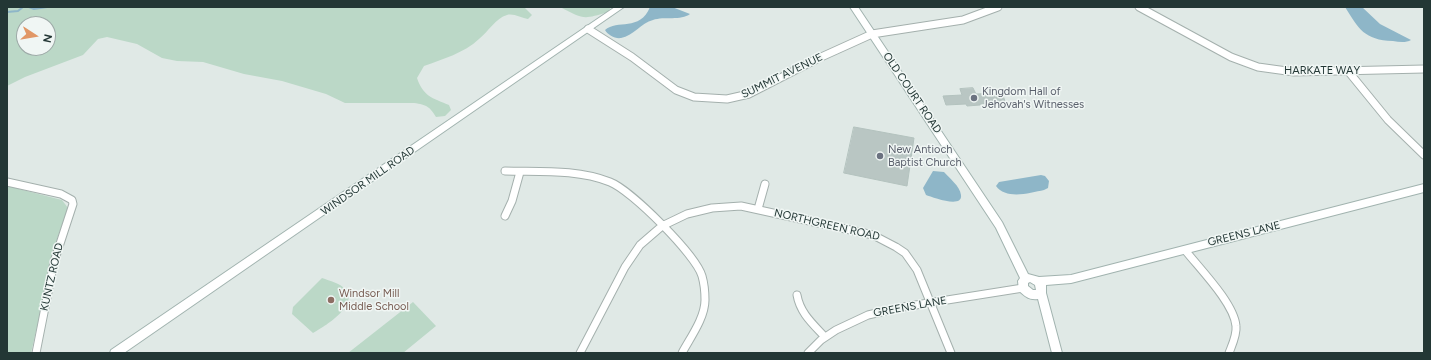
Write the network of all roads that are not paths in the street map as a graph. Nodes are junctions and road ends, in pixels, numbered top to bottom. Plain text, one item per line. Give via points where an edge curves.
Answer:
1 (620, 7) edge
2 (854, 7) edge
3 (998, 7) edge
4 (1139, 7) edge
5 (588, 29) junction
6 (872, 34) junction
7 (1424, 70) edge
8 (1348, 71) junction
9 (1424, 155) edge
10 (505, 171) dead end
11 (520, 172) junction
12 (7, 182) edge
13 (765, 184) dead end
14 (1424, 188) edge
15 (758, 209) junction
16 (505, 216) dead end
17 (662, 226) junction
18 (1185, 250) junction
19 (1034, 286) junction
20 (797, 295) dead end
21 (931, 302) junction
22 (826, 336) junction
23 (36, 353) edge
24 (115, 353) edge
25 (580, 353) edge
26 (682, 353) edge
27 (808, 353) edge
28 (951, 353) edge
29 (1057, 353) edge
30 (1229, 353) edge

1 - 5 main road, WINDSOR MILL ROAD
2 - 6 main road, OLD COURT ROAD
3 - 6 street, SUMMIT AVENUE via 963,20
4 - 8 street, HARKATE WAY via 1231,57 1258,67 1294,72
5 - 6 street, SUMMIT AVENUE via 632,57 676,90 694,97 716,99 749,94 818,58
5 - 24 main road, WINDSOR MILL ROAD
6 - 19 main road, OLD COURT ROAD via 988,207
7 - 8 street, HARKATE WAY
8 - 9 street via 1388,120
10 - 11 street
11 - 16 street
11 - 17 street via 570,172 597,177 624,189
12 - 23 street, KUNTZ ROAD via 65,196 72,200 73,204 54,262
13 - 15 street
14 - 18 main road, GREENS LANE
15 - 17 street, NORTHGREEN ROAD via 735,206 712,208 687,214
15 - 21 street, NORTHGREEN ROAD via 886,239 906,254 915,265
17 - 25 street, NORTHGREEN ROAD via 644,241 633,255
17 - 26 street via 690,255 702,276 705,290 702,314
18 - 19 main road, GREENS LANE
18 - 30 street via 1235,318 1235,335
19 - 21 street, GREENS LANE
19 - 29 main road, OLD COURT ROAD
20 - 22 street via 803,313
21 - 22 street, GREENS LANE via 862,317
21 - 28 street, NORTHGREEN ROAD
22 - 27 street, GREENS LANE

